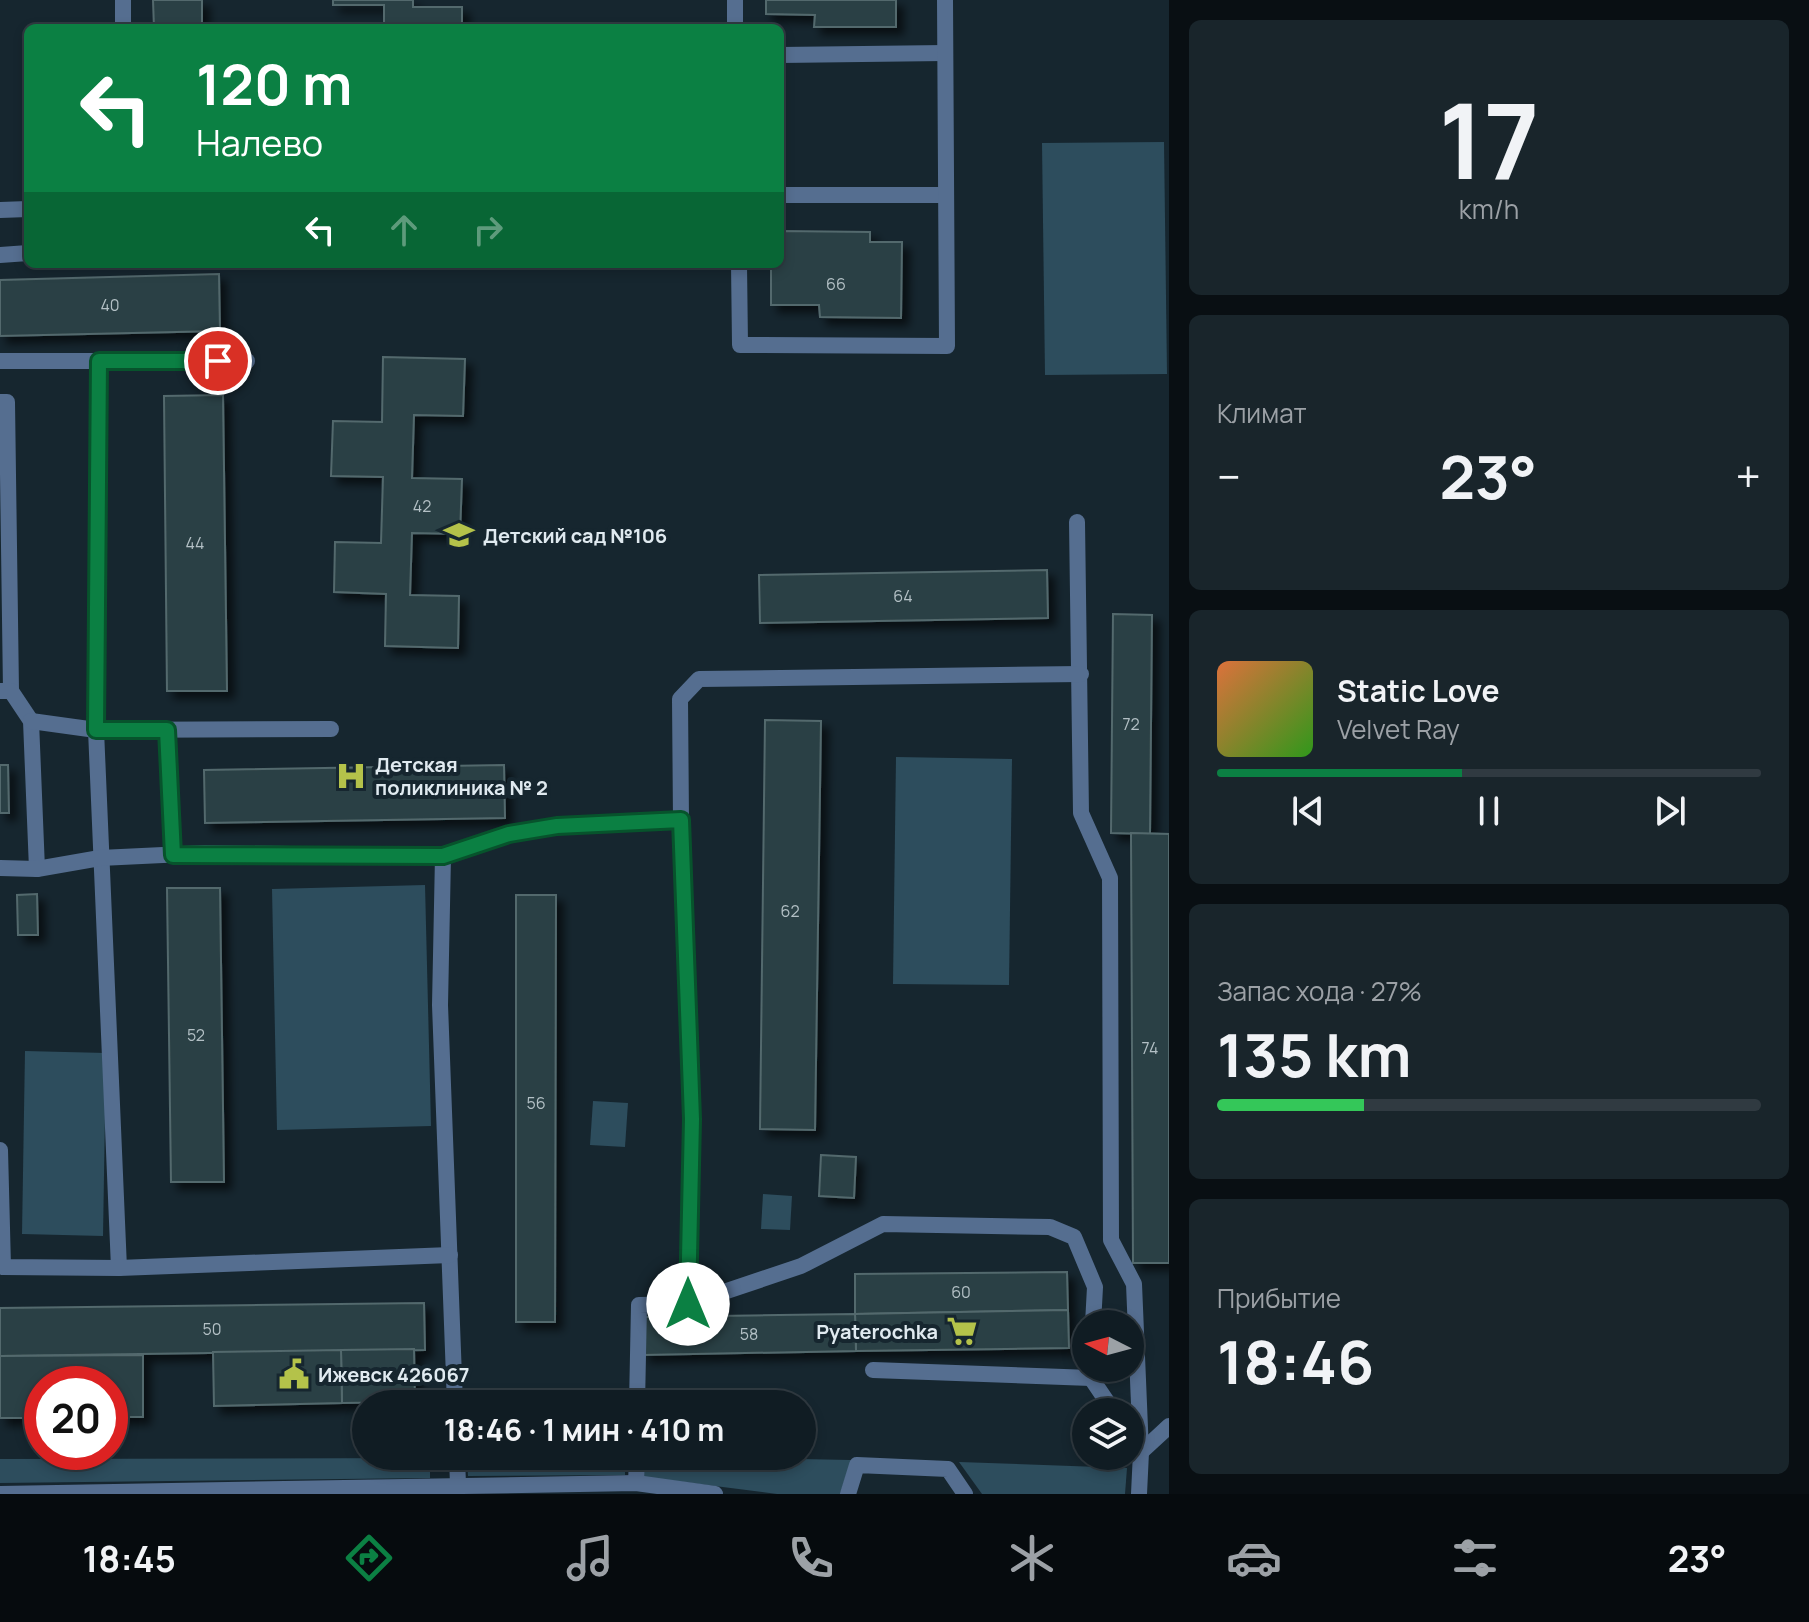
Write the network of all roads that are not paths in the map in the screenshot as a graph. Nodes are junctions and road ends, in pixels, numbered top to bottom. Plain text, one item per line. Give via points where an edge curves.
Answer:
1 (123, 0) edge
2 (735, 0) edge
3 (945, 0) edge
4 (123, 24) edge
5 (735, 24) edge
6 (945, 53) junction
7 (784, 55) edge
8 (784, 195) edge
9 (946, 195) junction
10 (24, 209) edge
11 (0, 210) edge
12 (24, 253) edge
13 (0, 255) edge
14 (739, 268) edge
15 (0, 361) edge
16 (99, 361) junction
17 (247, 361) dead end
18 (0, 402) edge
19 (1077, 522) dead end
20 (1081, 674) junction
21 (6, 691) edge
22 (31, 721) junction
23 (331, 729) dead end
24 (96, 730) junction
25 (167, 730) junction
26 (681, 820) junction
27 (173, 855) junction
28 (443, 856) junction
29 (100, 858) junction
30 (0, 868) edge
31 (37, 869) junction
32 (0, 1150) edge
33 (450, 1255) junction
34 (119, 1268) junction
35 (688, 1304) junction
36 (1094, 1310) edge
37 (873, 1370) dead end
38 (1072, 1373) edge
39 (455, 1390) edge
40 (637, 1390) edge
41 (1139, 1398) edge
42 (1169, 1426) edge
43 (1144, 1449) edge
44 (457, 1470) edge
45 (636, 1470) edge
46 (1140, 1470) edge
47 (636, 1483) junction
48 (458, 1485) junction
49 (0, 1494) edge
50 (715, 1494) edge
51 (848, 1494) edge
52 (965, 1494) edge
53 (1139, 1494) edge

1 - 4 street
2 - 5 street
3 - 6 street
6 - 7 street
6 - 9 street
8 - 9 street
9 - 14 street via 947,346 740,345
10 - 11 street
12 - 13 street
15 - 16 street
16 - 17 street
16 - 24 street
18 - 21 street via 7,402
19 - 20 street
20 - 26 street via 699,679 680,699
20 - 41 street via 1081,813 1110,878 1111,1240 1134,1284
21 - 22 street
22 - 24 street
22 - 31 street
23 - 25 street
24 - 25 street
24 - 29 street
25 - 27 street
26 - 28 street via 545,828
26 - 35 street via 692,1119
27 - 28 street
27 - 29 street
28 - 33 street via 440,1005
29 - 31 street
29 - 34 street
30 - 31 street
32 - 34 street via 3,1267
33 - 34 street
33 - 39 street
35 - 36 street via 801,1266 883,1224 1050,1227 1074,1237 1095,1287
35 - 40 street via 639,1305
37 - 38 street
42 - 43 street
44 - 48 street
45 - 47 street
46 - 53 street
47 - 48 street
47 - 50 street
48 - 49 street
51 - 52 street via 857,1465 948,1469

